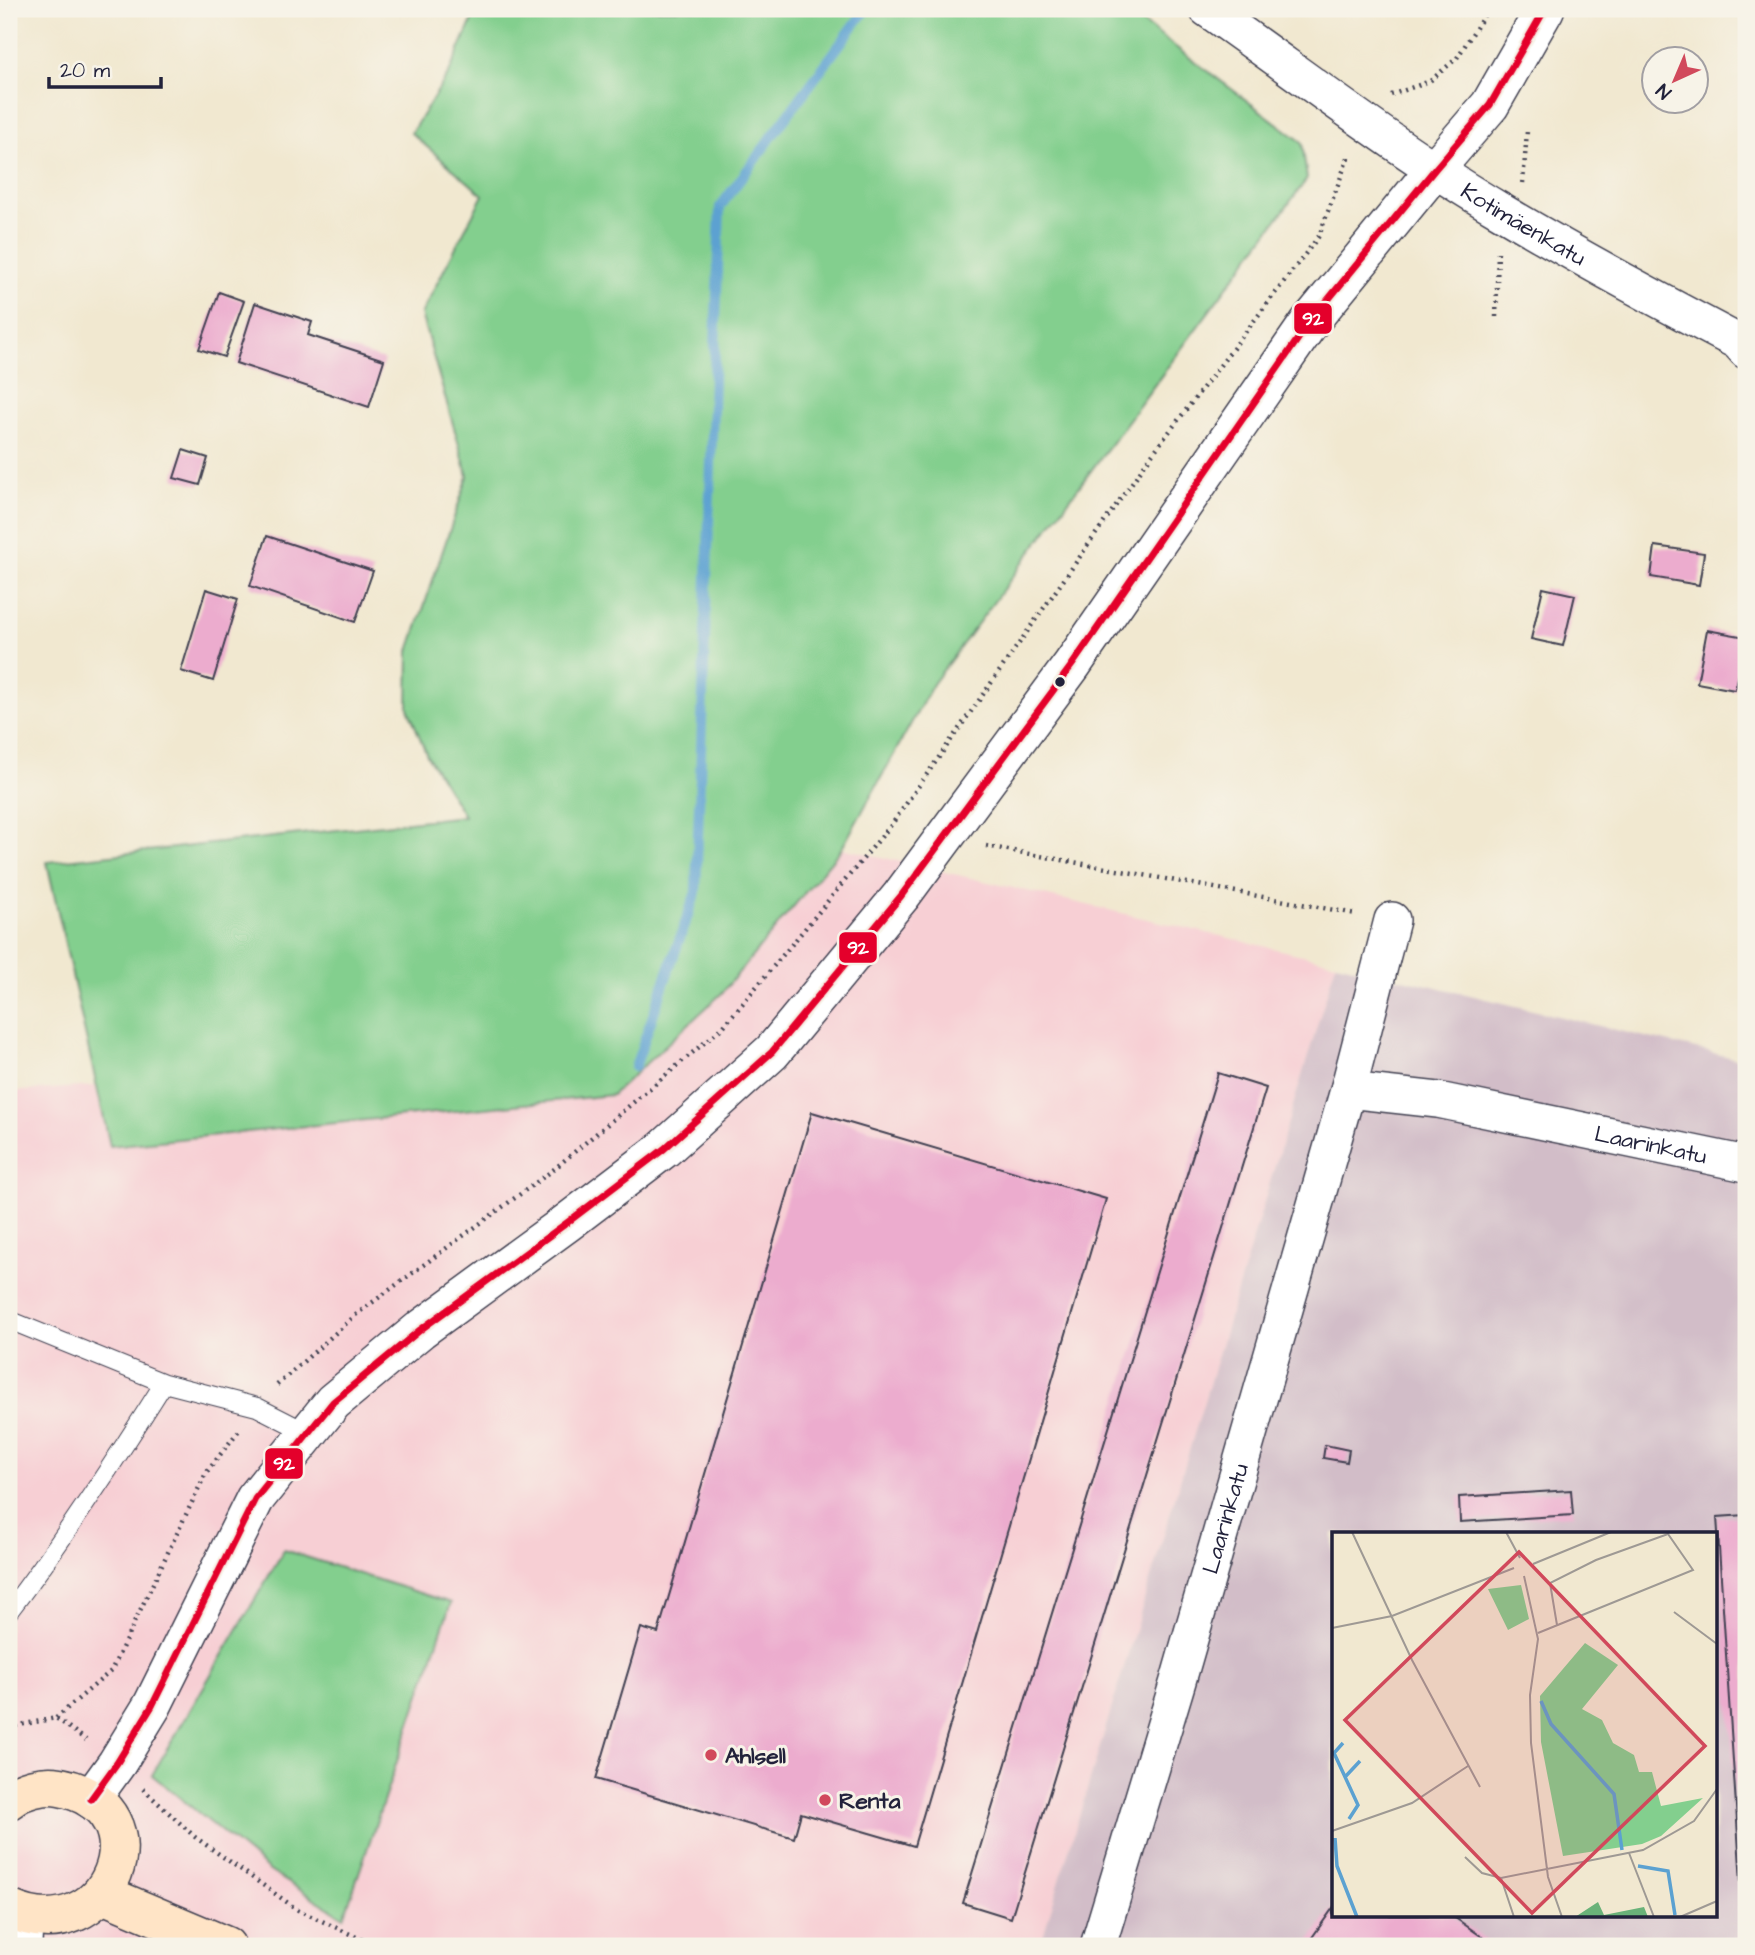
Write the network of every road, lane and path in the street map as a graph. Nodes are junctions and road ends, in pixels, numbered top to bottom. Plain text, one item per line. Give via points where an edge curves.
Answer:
1 (1207, 9) edge
2 (1488, 9) edge
3 (1545, 9) edge
4 (1363, 119) junction
5 (1527, 131) dead end
6 (1435, 169) junction
7 (1514, 218) junction
8 (1496, 317) dead end
9 (1744, 341) edge
10 (943, 839) junction
11 (1392, 920) joint
12 (1348, 1090) junction
13 (1746, 1164) edge
14 (9, 1320) edge
15 (164, 1383) junction
16 (257, 1407) junction
17 (308, 1433) junction
18 (9, 1611) edge
19 (56, 1718) junction
20 (9, 1727) edge
21 (117, 1763) junction
22 (9, 1800) edge
23 (91, 1800) junction
24 (105, 1895) junction
25 (19, 1924) edge
26 (226, 1946) edge
27 (376, 1946) edge
28 (1098, 1946) edge

1 - 4 street, Kotimäenkatu
2 - 4 path via 1451,64 1430,81 1387,97
3 - 6 street via 1490,105
4 - 6 street, Kotimäenkatu
4 - 16 path via 1319,236 1150,457 892,824 723,1027 553,1170 358,1313
5 - 7 path
6 - 7 street, Kotimäenkatu
6 - 10 street via 1309,323 1072,665
7 - 8 path
7 - 9 street, Kotimäenkatu via 1650,296
10 - 11 path
10 - 17 street via 901,897 772,1052 664,1149 420,1330 333,1402
11 - 12 street, Laarinkatu
12 - 13 street, Laarinkatu via 1438,1100
12 - 28 street, Laarinkatu
14 - 15 lane
15 - 16 lane
15 - 18 lane via 74,1523
16 - 17 lane
16 - 19 path via 206,1473 111,1671
17 - 21 street via 255,1499 152,1706
19 - 20 path
19 - 21 path
21 - 23 street
21 - 27 path via 195,1838 298,1910
22 - 23 main road via 32,1788 52,1786
23 - 24 main road via 116,1834 119,1855
24 - 25 main road via 93,1908 69,1920
24 - 26 main road

